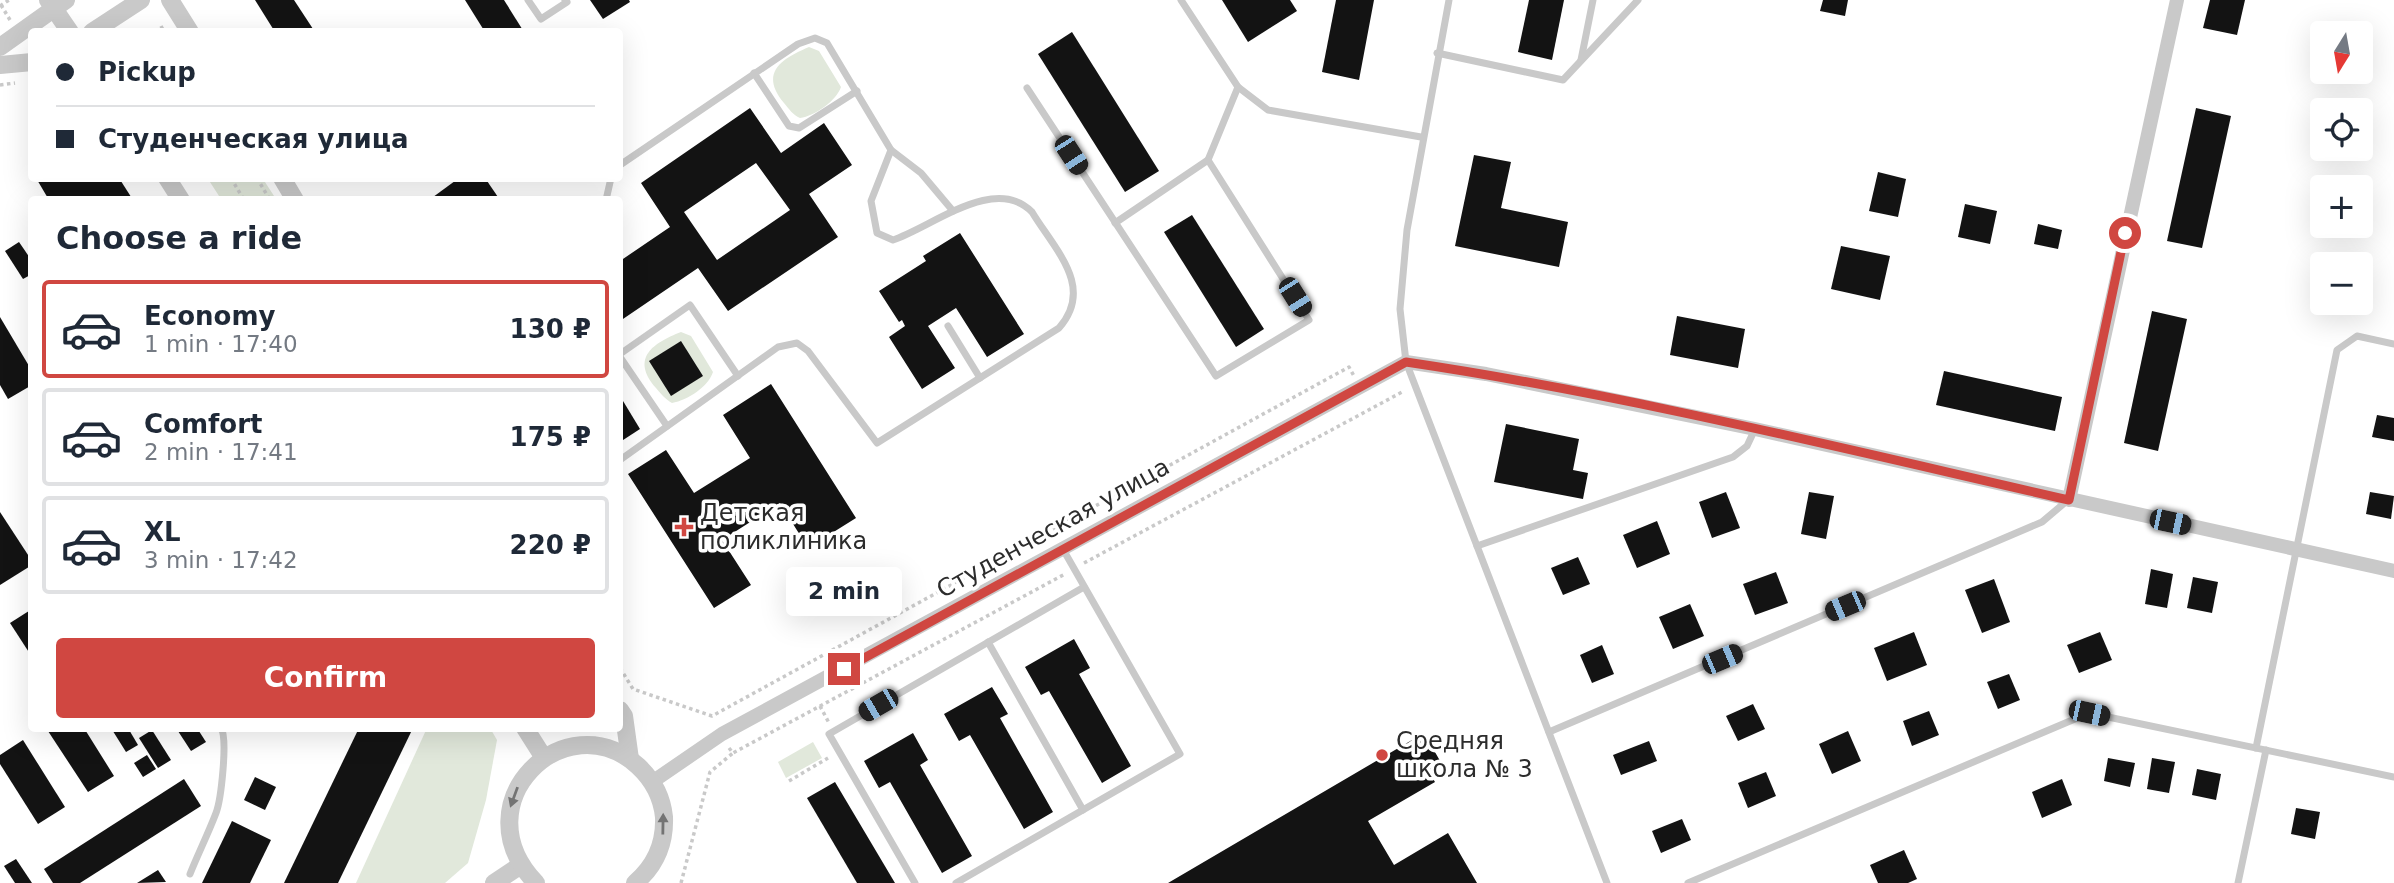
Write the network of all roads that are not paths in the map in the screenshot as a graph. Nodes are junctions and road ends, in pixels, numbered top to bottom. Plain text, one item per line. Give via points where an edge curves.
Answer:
1 (141, 0) edge
2 (170, 0) edge
3 (528, 0) edge
4 (565, 0) edge
5 (1181, 0) edge
6 (1448, 0) edge
7 (1593, 0) edge
8 (1638, 0) edge
9 (2177, 0) edge
10 (55, 3) edge
11 (68, 28) edge
12 (98, 28) edge
13 (188, 28) edge
14 (0, 47) edge
15 (1437, 53) junction
16 (1581, 61) junction
17 (28, 62) edge
18 (0, 65) edge
19 (754, 73) junction
20 (1027, 88) dead end
21 (1238, 88) junction
22 (857, 91) junction
23 (1421, 137) junction
24 (891, 150) junction
25 (1208, 160) junction
26 (623, 163) edge
27 (953, 211) junction
28 (1115, 223) junction
29 (948, 326) dead end
30 (2394, 344) edge
31 (623, 353) edge
32 (623, 360) edge
33 (1406, 362) junction
34 (738, 376) junction
35 (980, 378) junction
36 (667, 426) junction
37 (1755, 429) junction
38 (623, 458) edge
39 (2069, 500) junction
40 (1477, 546) junction
41 (2295, 549) junction
42 (1063, 551) junction
43 (2394, 571) edge
44 (1084, 587) junction
45 (988, 642) junction
46 (623, 714) edge
47 (224, 732) edge
48 (528, 732) edge
49 (1549, 732) junction
50 (2256, 748) junction
51 (2266, 750) junction
52 (544, 758) junction
53 (630, 759) junction
54 (2394, 777) edge
55 (652, 782) junction
56 (1083, 810) junction
57 (521, 865) junction
58 (190, 874) dead end
59 (494, 883) edge
60 (536, 883) edge
61 (635, 883) edge
62 (915, 883) edge
63 (956, 883) edge
64 (1607, 883) edge
65 (1688, 883) edge
66 (2238, 883) edge

1 - 12 street
2 - 13 street
3 - 4 lane via 541,19
5 - 21 lane
6 - 15 lane
7 - 16 lane
8 - 16 lane
9 - 39 street
10 - 11 street
10 - 14 street
15 - 16 lane via 1563,80
15 - 23 lane
17 - 18 street
19 - 22 lane via 815,38 827,43
19 - 22 lane via 789,126 799,128
19 - 26 lane
20 - 28 lane
21 - 23 lane via 1268,110
21 - 25 lane
22 - 24 lane
23 - 33 lane via 1400,309
24 - 27 lane via 921,173
24 - 27 lane via 872,201 877,233 893,240
25 - 28 lane
25 - 28 lane via 1309,320 1216,376
27 - 35 lane via 996,198 1023,202 1074,281 1072,314 1059,328
29 - 35 lane
30 - 41 lane via 2357,336 2337,350
31 - 34 lane via 690,305
32 - 36 lane
33 - 37 street
33 - 40 lane
33 - 42 street, Студенческая улица
34 - 35 lane via 778,348 797,343 808,351 877,443
34 - 36 lane
36 - 38 lane
37 - 39 street
37 - 40 lane via 1733,457
39 - 41 street
39 - 49 lane via 2042,522
40 - 49 lane
41 - 43 street
41 - 50 lane
42 - 44 lane
42 - 55 street, Студенческая улица via 722,734
44 - 45 lane
44 - 56 lane via 1180,754
45 - 56 lane
45 - 62 lane via 829,734
46 - 53 street
47 - 58 lane via 226,753 217,810
48 - 52 street
49 - 64 lane
50 - 51 lane
50 - 65 lane via 2089,713
51 - 54 lane
51 - 66 lane
52 - 53 street via 583,745 608,748
52 -> 57 street via 521,780 511,803 508,827
53 - 55 street
61 -> 55 street via 654,861 664,828 663,810
56 - 63 lane
57 - 59 street
57 - 60 street

